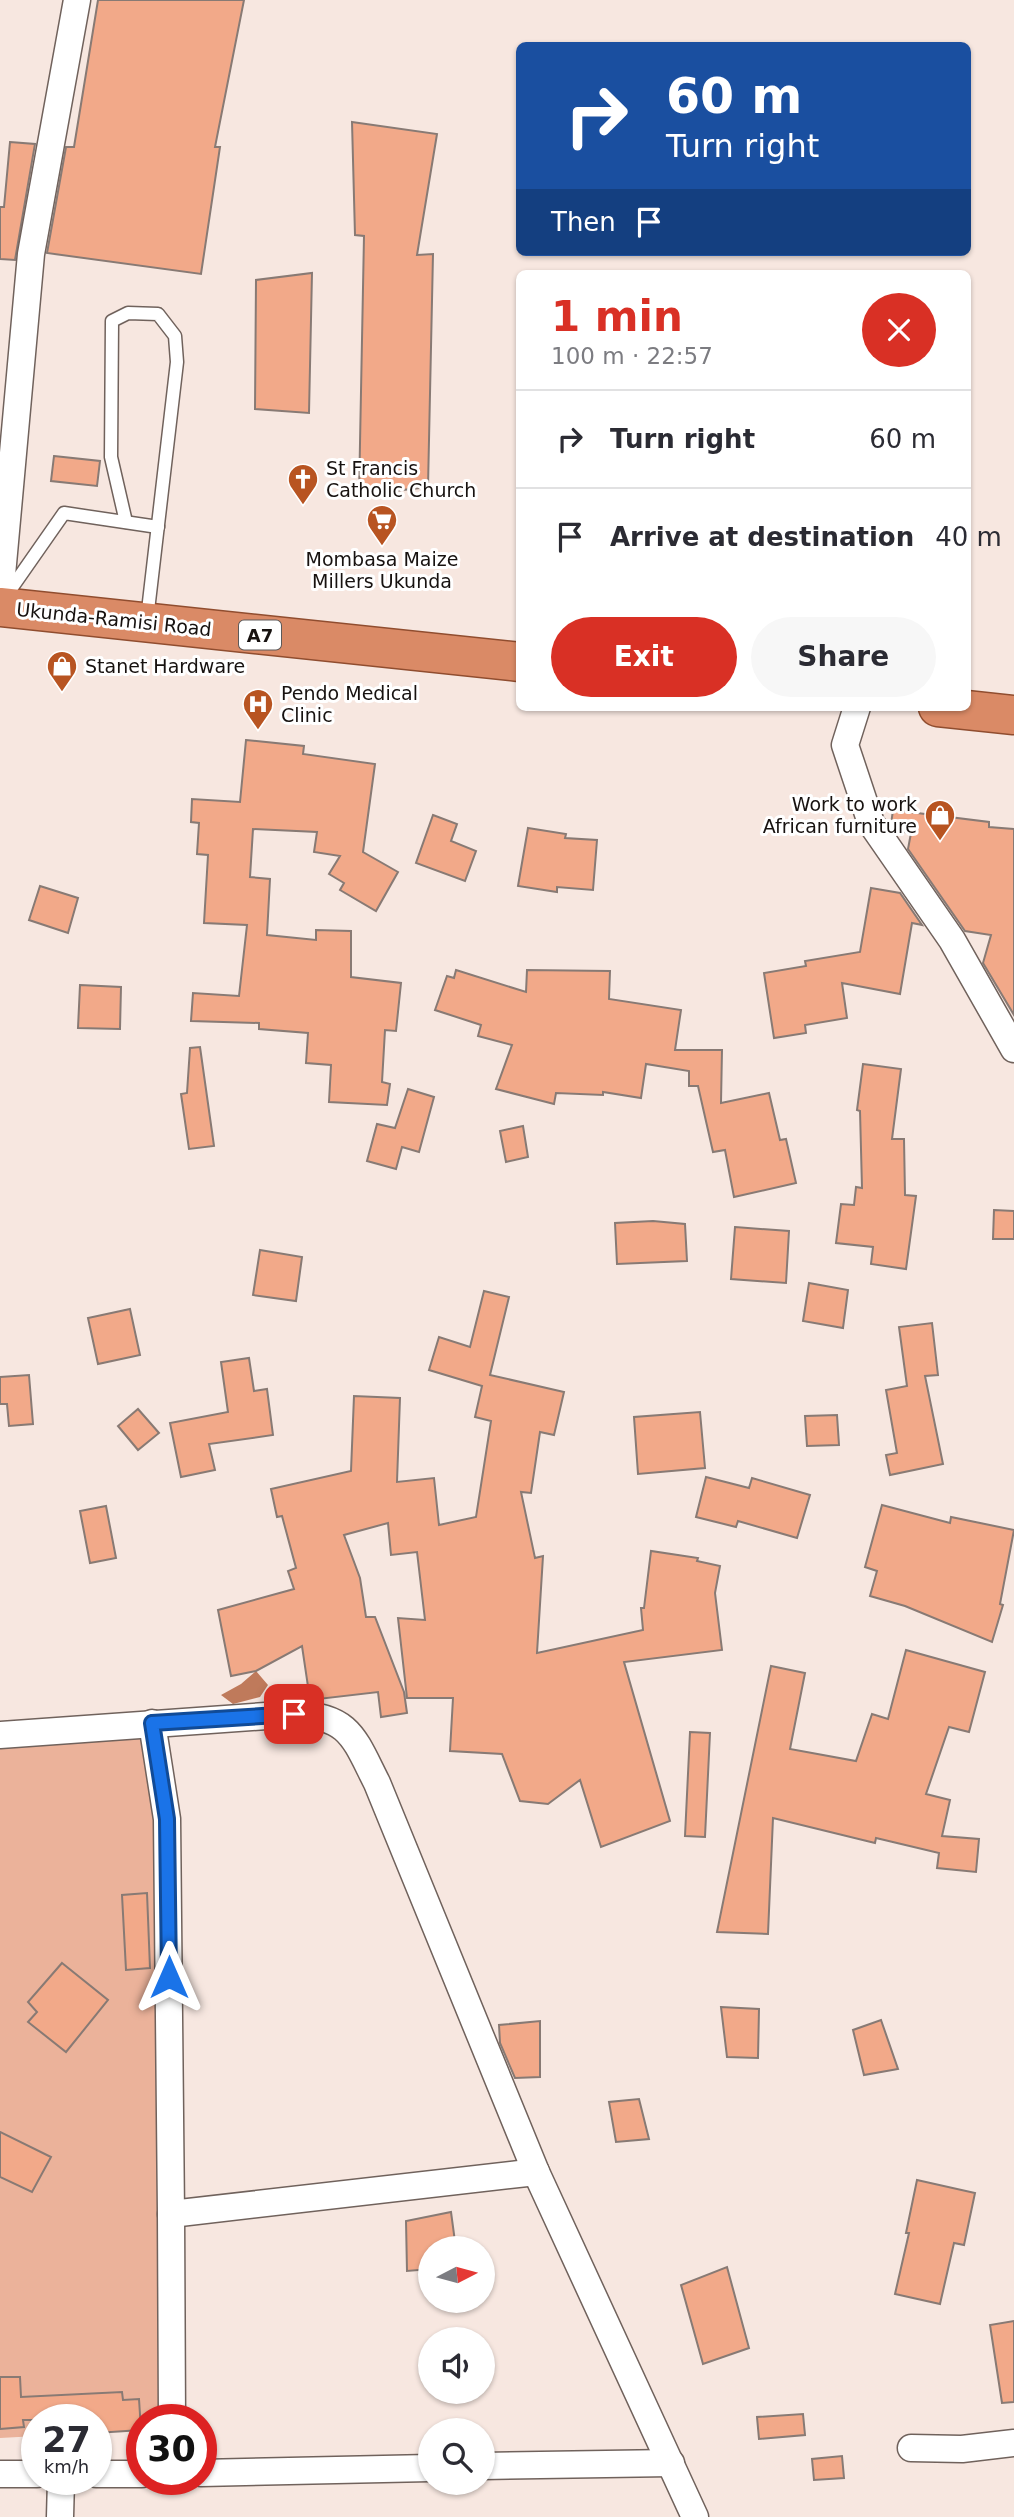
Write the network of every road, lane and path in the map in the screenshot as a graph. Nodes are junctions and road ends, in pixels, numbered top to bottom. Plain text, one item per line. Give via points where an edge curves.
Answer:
1 (77, 0) edge
2 (126, 522) junction
3 (158, 527) junction
4 (0, 597) edge
5 (0, 606) edge
6 (147, 623) junction
7 (516, 662) edge
8 (971, 710) edge
9 (856, 711) edge
10 (1014, 715) edge
11 (1014, 1049) edge
12 (152, 1723) junction
13 (0, 1735) edge
14 (536, 2172) junction
15 (171, 2214) junction
16 (172, 2404) edge
17 (1014, 2442) edge
18 (911, 2448) dead end
19 (671, 2463) junction
20 (495, 2466) edge
21 (418, 2468) edge
22 (217, 2473) edge
23 (0, 2474) edge
24 (21, 2474) edge
25 (61, 2495) edge
26 (60, 2517) edge
27 (695, 2517) edge

1 - 4 street via 31,254
2 - 3 lane
2 - 3 lane via 111,457 112,321 128,313 158,314 175,336 177,362
2 - 5 lane via 64,513
3 - 6 lane
5 - 6 highway, Ukunda-Ramisi Road / A7
6 - 7 highway, Ukunda-Ramisi Road / A7
8 - 10 highway
9 - 11 street via 845,745 871,823 952,940
12 - 13 street
12 - 14 street via 311,1714 333,1720 355,1740 377,1783
12 - 15 street via 167,1819
14 - 15 street
14 - 19 street
15 - 16 street
17 - 18 street via 962,2449
19 - 20 street
19 - 27 street
21 - 22 street
23 - 24 street
25 - 26 street

